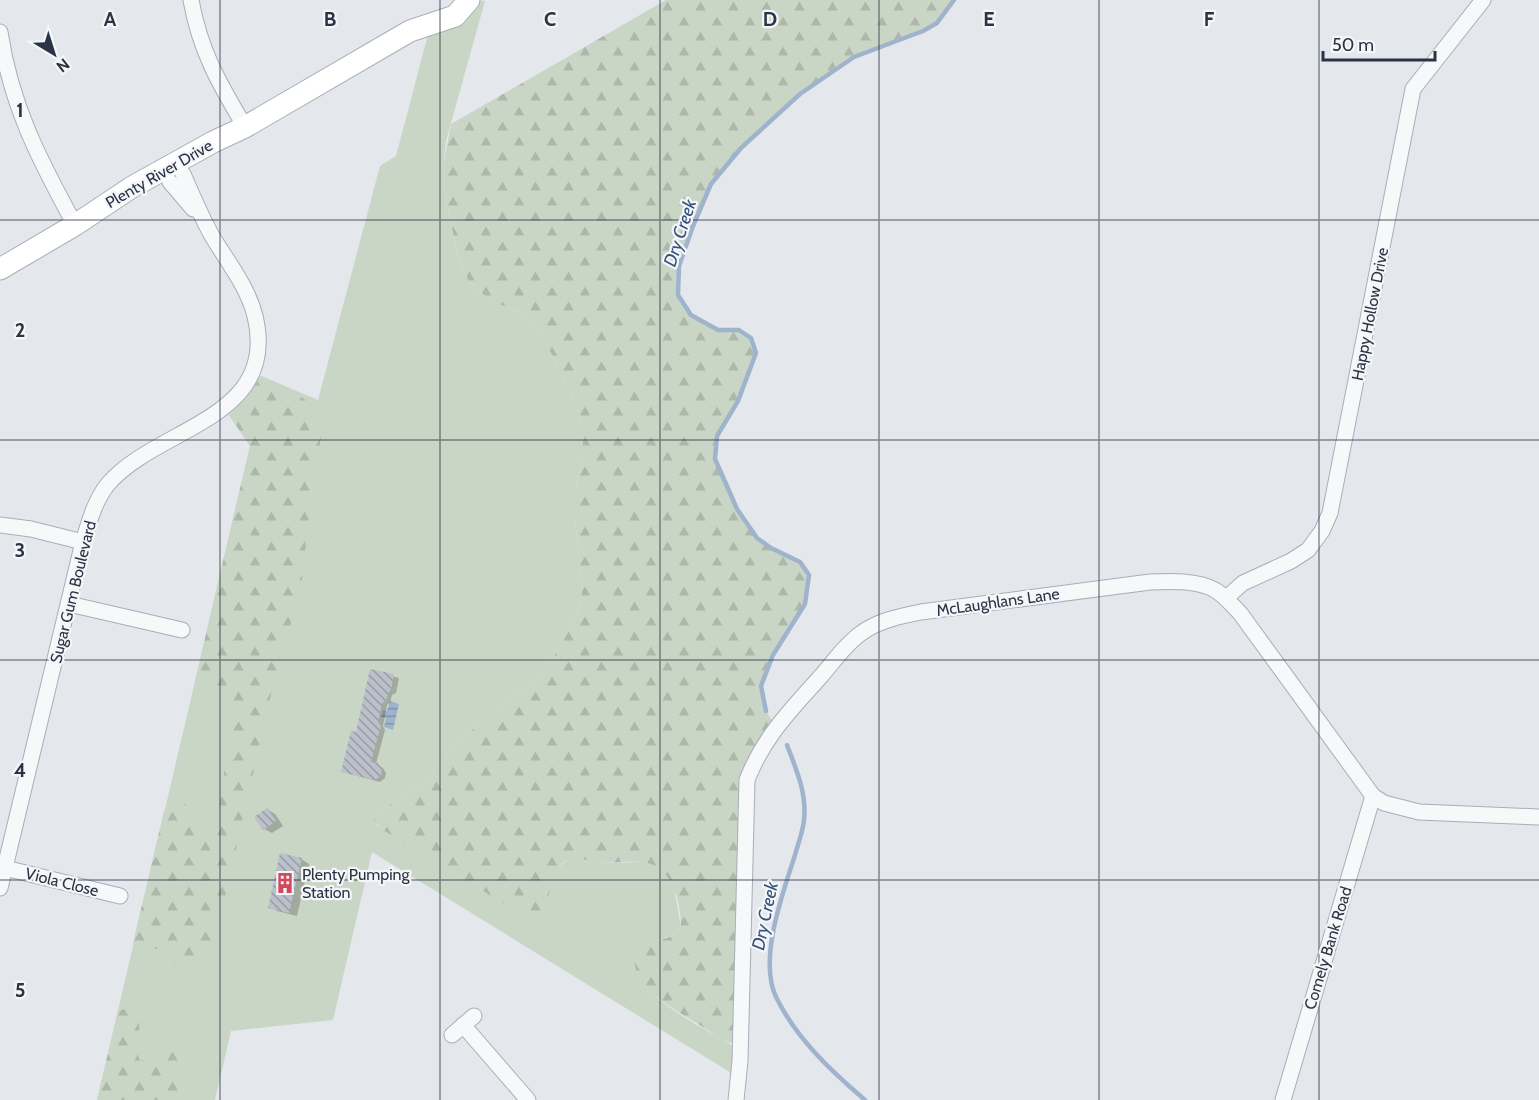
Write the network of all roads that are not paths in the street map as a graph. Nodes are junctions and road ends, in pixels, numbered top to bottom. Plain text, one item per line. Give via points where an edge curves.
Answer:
1 (191, 0) edge
2 (456, 0) edge
3 (469, 0) edge
4 (1483, 0) edge
5 (410, 31) junction
6 (0, 32) edge
7 (245, 127) junction
8 (174, 174) junction
9 (75, 225) junction
10 (0, 269) edge
11 (0, 525) edge
12 (83, 542) junction
13 (1226, 598) junction
14 (69, 604) junction
15 (182, 630) dead end
16 (1373, 796) junction
17 (1539, 817) edge
18 (5, 868) junction
19 (0, 888) edge
20 (120, 897) dead end
21 (463, 1025) dead end
22 (528, 1100) edge
23 (736, 1100) edge
24 (1283, 1100) edge

1 - 7 street via 207,59
2 - 5 street, Plenty River Drive
3 - 5 street, Plenty River Drive via 455,16
4 - 13 street, Happy Hollow Drive via 1413,89 1330,513 1308,550 1243,583
5 - 7 street, Plenty River Drive
6 - 9 street via 12,90 23,120
7 - 8 street, Plenty River Drive via 218,150
8 - 9 street, Plenty River Drive via 119,209
8 - 12 street, Sugar Gum Boulevard via 243,288 255,313 259,340 245,386 227,406 119,473 99,498
9 - 10 street, Plenty River Drive
11 - 12 street
12 - 14 street, Sugar Gum Boulevard
13 - 16 street, McLaughlans Lane via 1263,642
13 - 23 street, McLaughlans Lane via 1205,586 1150,582 899,616 872,626 846,646 762,746 747,780 740,1072
14 - 15 street
14 - 18 street, Sugar Gum Boulevard
16 - 17 street via 1419,812
16 - 24 street, Comely Bank Road
18 - 19 street, Sugar Gum Boulevard
18 - 20 street, Viola Close
21 - 22 street

